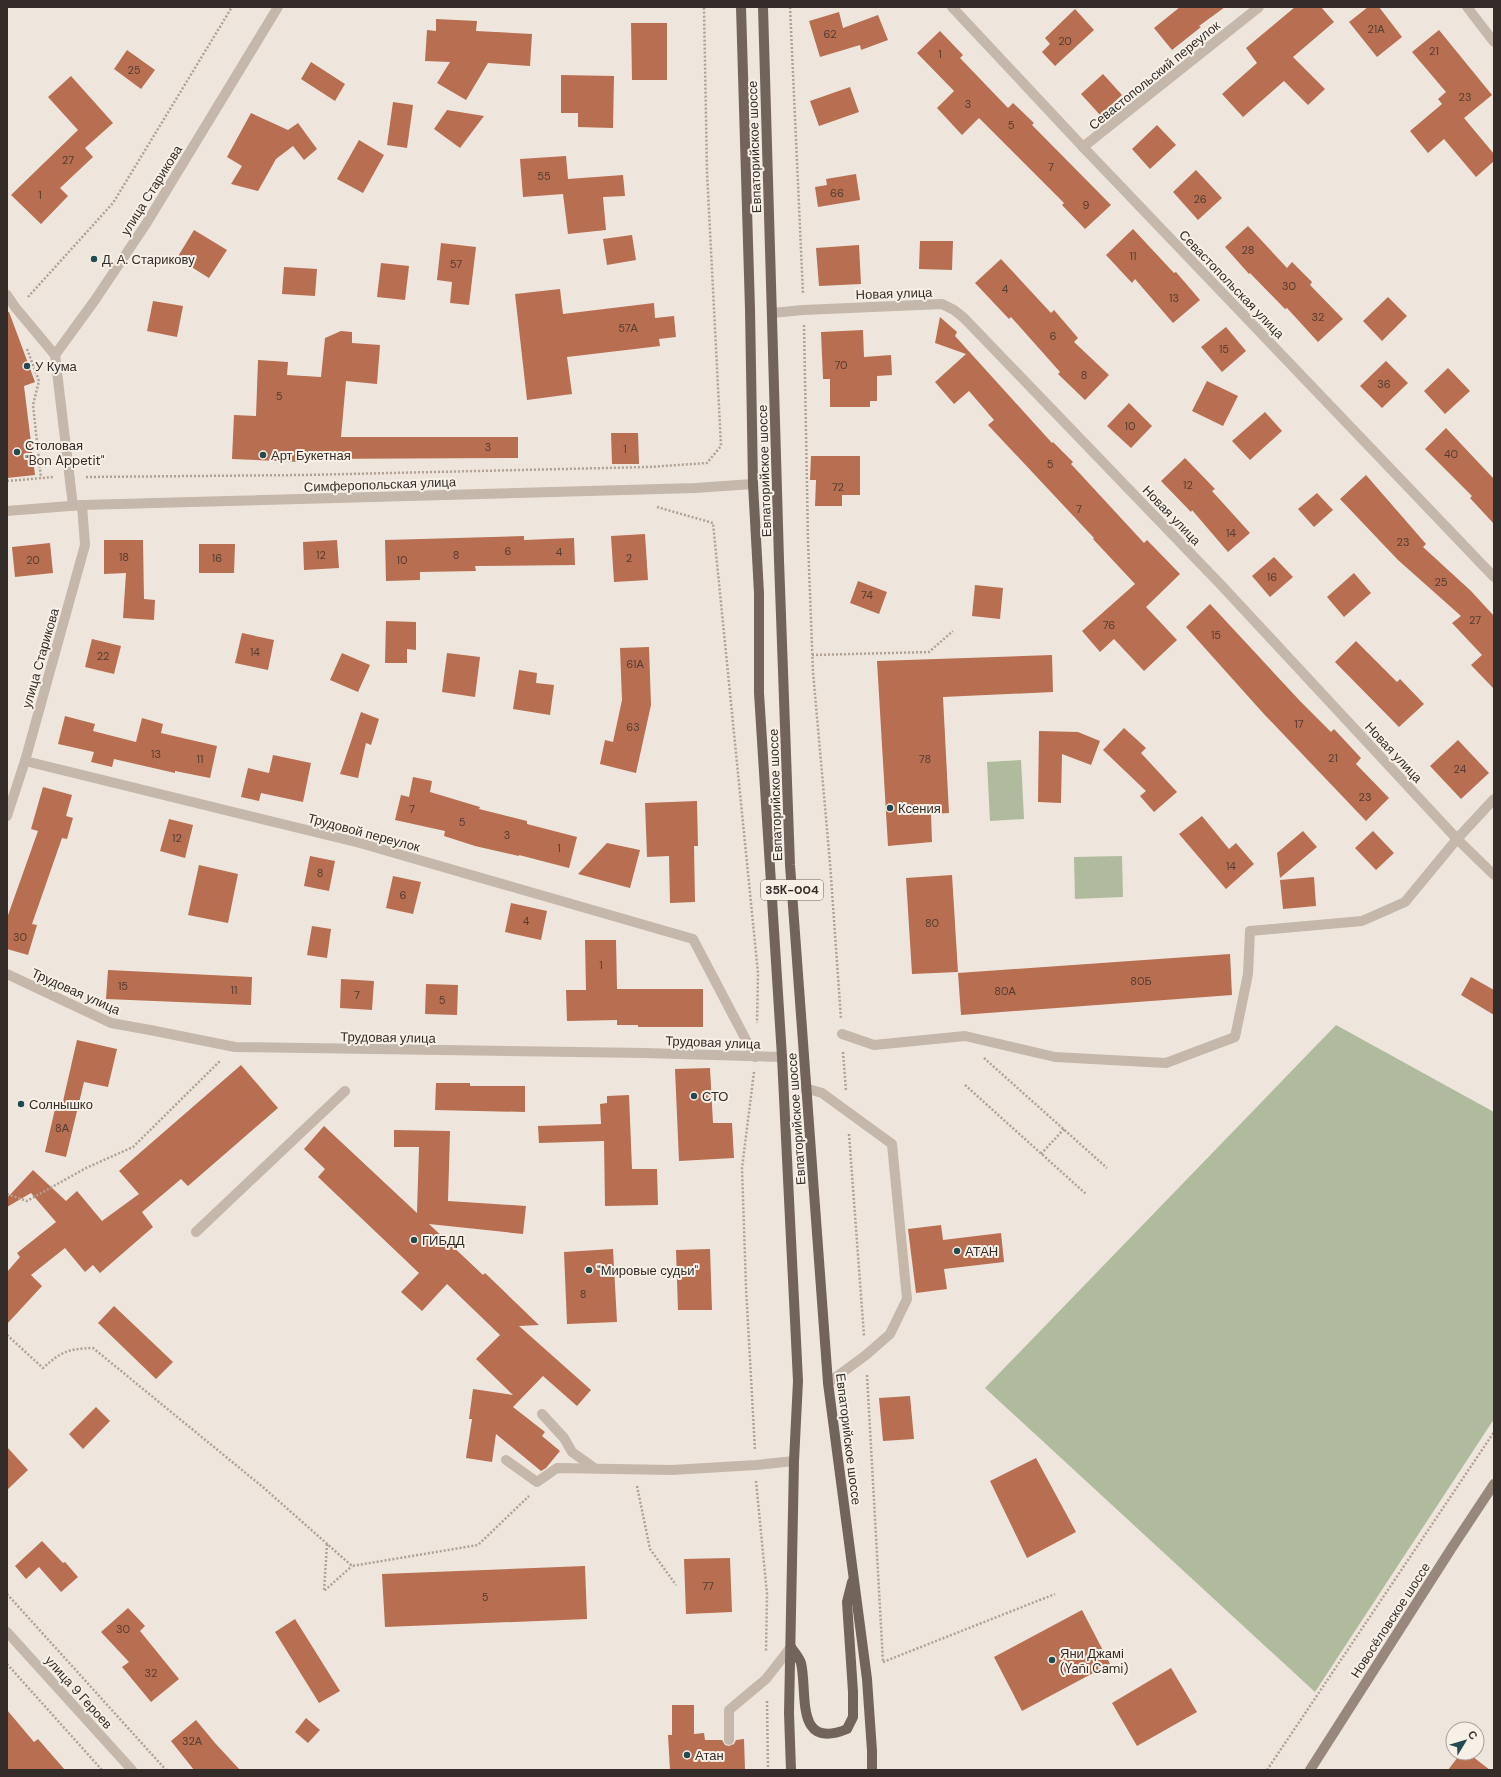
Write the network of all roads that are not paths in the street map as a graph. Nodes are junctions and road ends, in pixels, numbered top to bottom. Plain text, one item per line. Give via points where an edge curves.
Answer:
1 (278, 7) edge
2 (741, 7) edge
3 (763, 7) edge
4 (952, 7) edge
5 (1259, 7) edge
6 (1466, 7) edge
7 (1494, 42) edge
8 (1083, 147) junction
9 (8, 298) edge
10 (772, 313) junction
11 (55, 355) junction
12 (753, 484) junction
13 (78, 506) junction
14 (7, 511) edge
15 (1494, 578) edge
16 (25, 761) junction
17 (1494, 799) edge
18 (7, 816) edge
19 (1457, 839) junction
20 (1494, 875) edge
21 (7, 974) edge
22 (842, 1034) road end
23 (756, 1057) junction
24 (782, 1057) junction
25 (805, 1088) junction
26 (345, 1091) dead end
27 (196, 1232) dead end
28 (828, 1383) junction
29 (542, 1414) dead end
30 (506, 1460) dead end
31 (794, 1461) junction
32 (593, 1467) junction
33 (1494, 1484) edge
34 (853, 1577) junction
35 (7, 1632) edge
36 (791, 1647) junction
37 (728, 1740) dead end
38 (132, 1770) edge
39 (791, 1770) edge
40 (872, 1770) edge
41 (1310, 1770) edge

1 - 11 street, улица Старикова via 146,224
2 - 12 main road, Евпаторийское шоссе / 35К-004
3 - 10 main road, Евпаторийское шоссе / 35К-004
4 - 8 street, Севастопольская улица
5 - 8 street, Севастопольский переулок
6 - 7 street
8 - 15 street, Севастопольская улица
9 - 11 street
10 - 19 street, Новая улица via 942,304 964,318 1222,586
10 - 25 main road, Евпаторийское шоссе / 35К-004 via 790,865 804,1036
11 - 13 street, улица Старикова
12 - 13 street, Симферопольская улица
12 - 24 main road, Евпаторийское шоссе / 35К-004 via 759,593 759,693
13 - 14 street, Симферопольская улица
13 - 16 street, улица Старикова via 85,545
16 - 18 street, улица Старикова
16 - 23 street, Трудовой переулок via 360,843 693,939
17 - 19 street
19 - 20 street, Новая улица
19 - 22 street via 1405,902 1362,921 1250,931 1248,974 1235,1038 1166,1063 1055,1057 966,1036 874,1046
21 - 23 street, Трудовая улица via 111,1023 235,1047
23 - 24 street, Трудовая улица
24 - 31 main road, Евпаторийское шоссе / 35К-004 via 798,1381
25 - 28 main road, Евпаторийское шоссе / 35К-004
25 - 28 street via 822,1093 892,1144 907,1299 890,1334
26 - 27 street
28 - 34 main road, Евпаторийское шоссе / 35К-004
29 - 32 street via 564,1438 572,1452
30 - 32 street via 537,1482 556,1468
31 - 32 street via 672,1470
31 - 36 main road, Евпаторийское шоссе / 35К-004
33 - 41 main road, Новосёловское шоссе
34 - 36 main road via 847,1602 853,1717 847,1729 835,1734 823,1733 818,1732 808,1722 804,1709 804,1681 800,1661
34 - 40 main road, Евпаторийское шоссе / 35К-004 via 867,1679
35 - 38 street, улица 9 Героев
36 - 37 street via 766,1679 729,1710
36 - 39 main road, Евпаторийское шоссе / 35К-004

